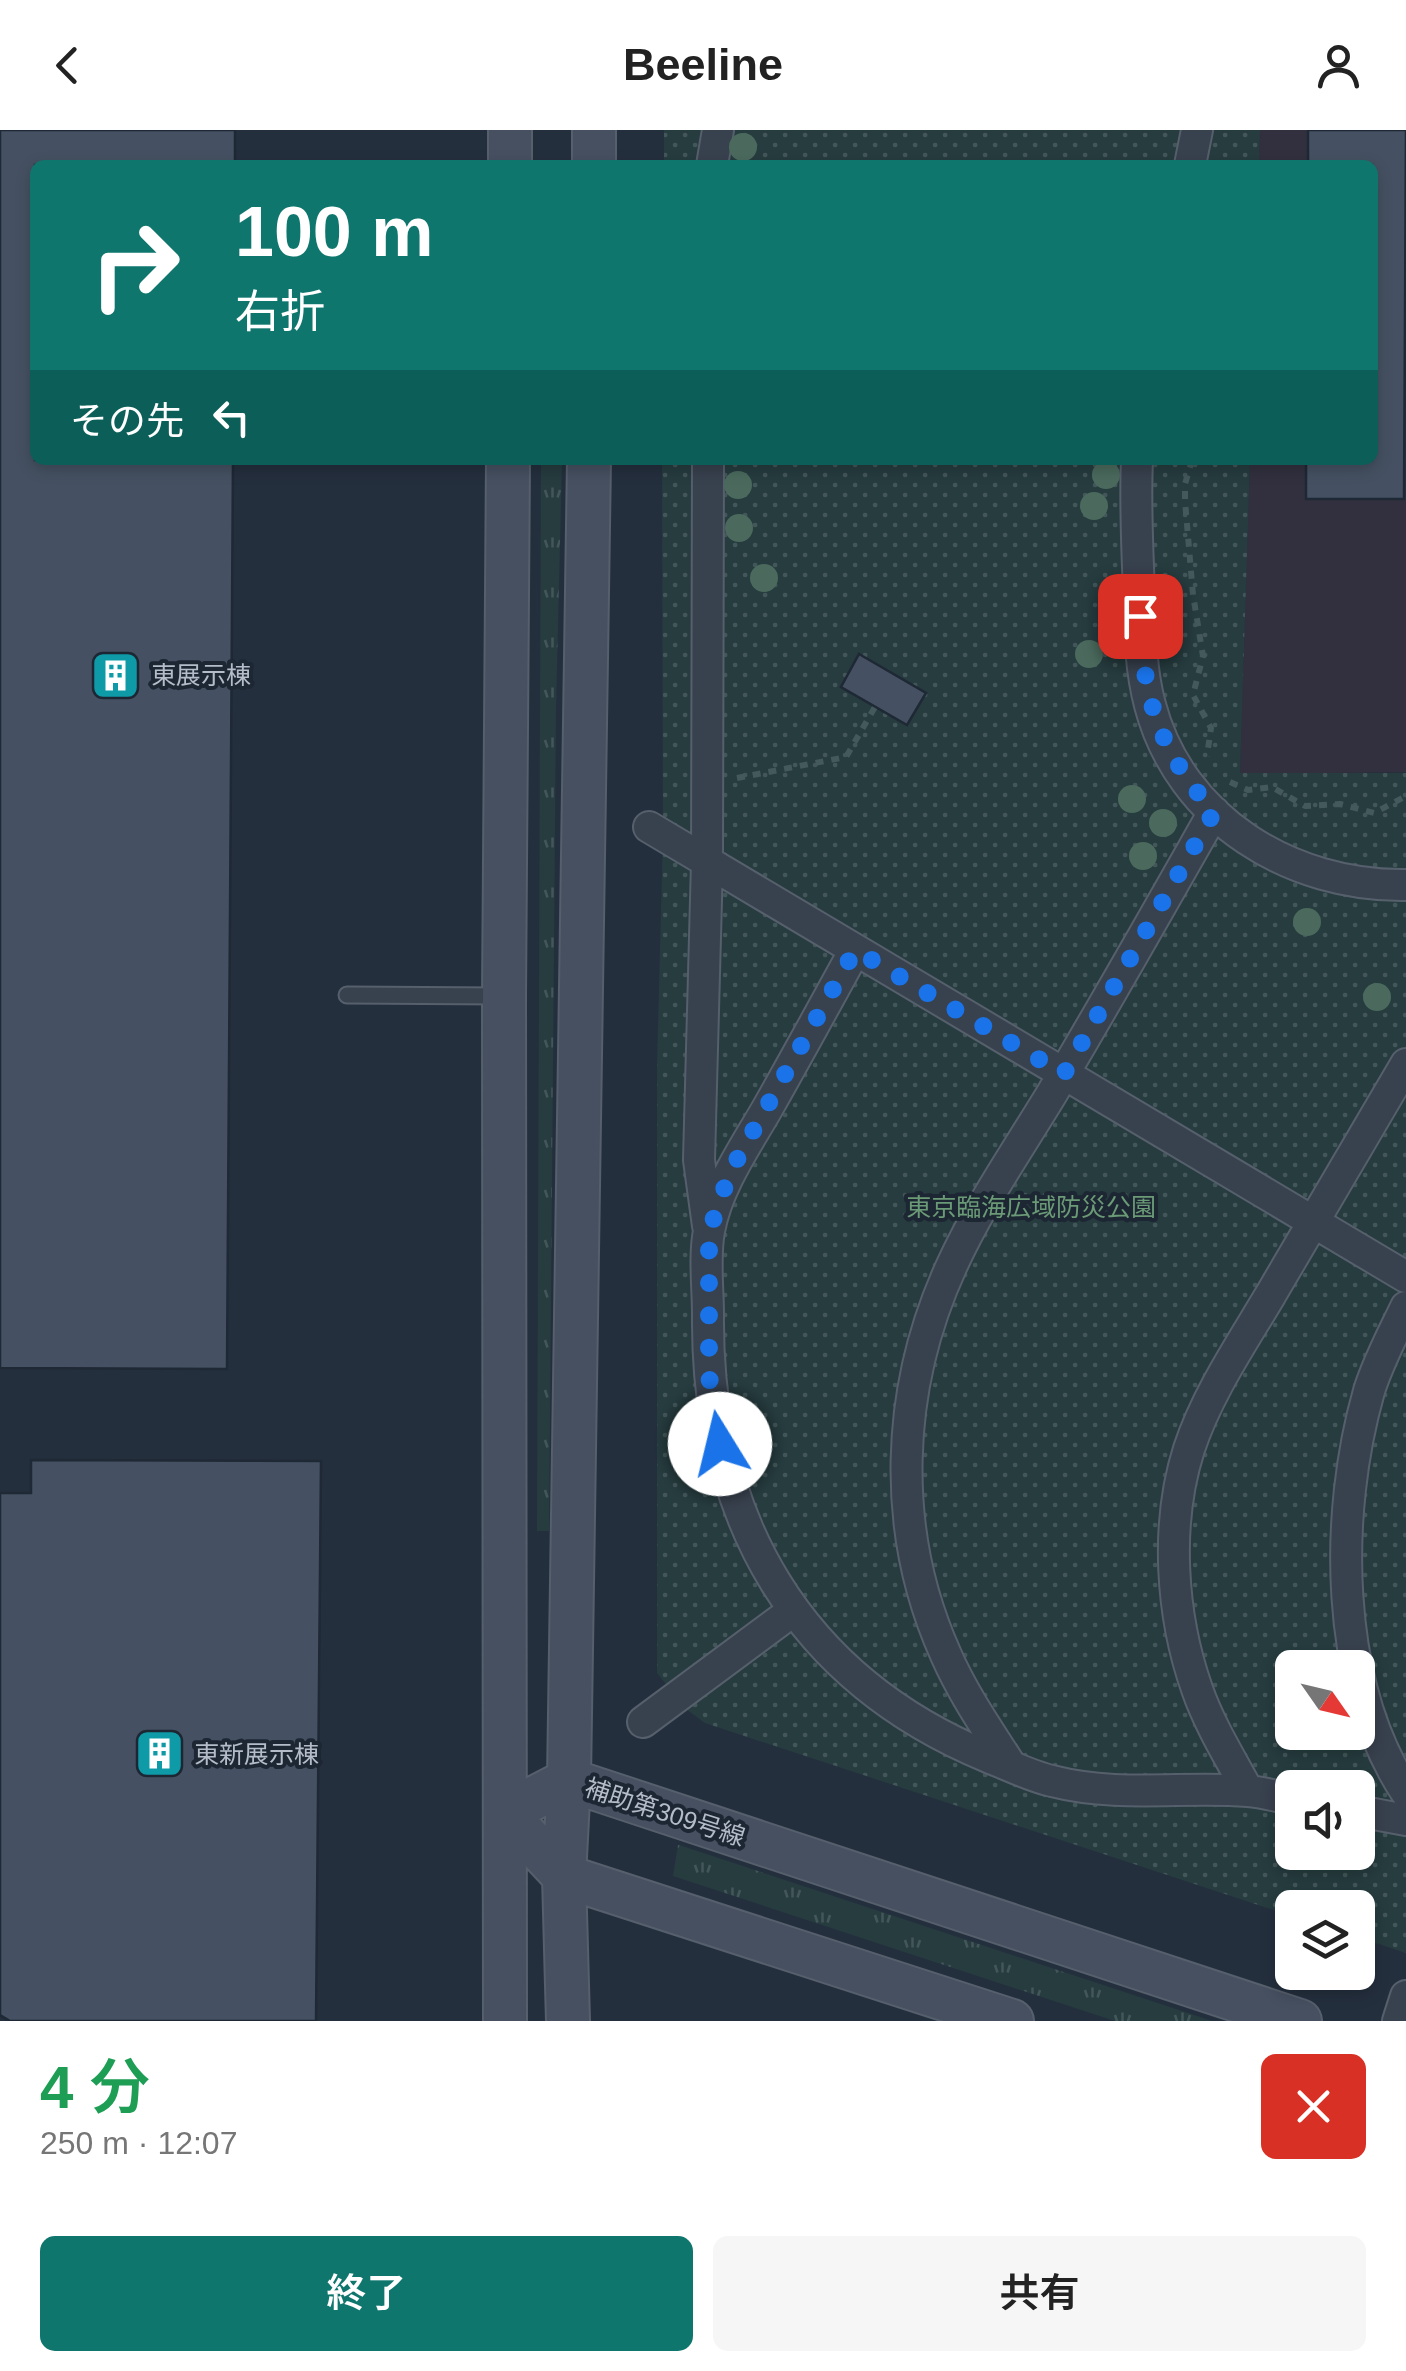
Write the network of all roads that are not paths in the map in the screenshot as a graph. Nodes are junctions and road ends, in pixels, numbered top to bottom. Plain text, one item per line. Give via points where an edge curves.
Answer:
1 (510, 130) edge
2 (594, 130) edge
3 (718, 130) edge
4 (1197, 130) edge
5 (510, 160) edge
6 (594, 160) edge
7 (713, 160) edge
8 (1191, 160) edge
9 (508, 465) edge
10 (590, 465) edge
11 (708, 465) edge
12 (1138, 465) edge
13 (1214, 812) junction
14 (649, 827) dead end
15 (707, 862) junction
16 (1406, 886) edge
17 (855, 950) junction
18 (347, 995) dead end
19 (504, 996) junction
20 (1406, 1064) edge
21 (1064, 1074) junction
22 (1313, 1222) junction
23 (709, 1232) junction
24 (1406, 1277) edge
25 (1406, 1307) edge
26 (794, 1610) junction
27 (643, 1722) dead end
28 (1011, 1766) junction
29 (569, 1780) junction
30 (1248, 1791) junction
31 (1406, 1792) edge
32 (1275, 1796) edge
33 (506, 1812) junction
34 (1375, 1815) edge
35 (1406, 1820) edge
36 (564, 1876) junction
37 (1406, 1996) edge
38 (504, 2021) edge
39 (568, 2021) edge
40 (1012, 2021) edge
41 (1300, 2021) edge
42 (1398, 2021) edge

1 - 5 street
2 - 6 street
3 - 7 street
4 - 8 street
9 - 19 street
10 - 29 street
11 - 15 street
12 - 13 street via 1145,682 1158,730 1200,774
13 - 16 street via 1239,836 1296,867 1353,883
13 - 21 street
14 - 15 street
15 - 17 street
15 - 23 street via 699,1160
17 - 21 street
17 - 23 street via 730,1172
18 - 19 lane
19 - 33 street
20 - 22 street
21 - 22 street
21 - 28 street via 947,1278 914,1383 906,1458 909,1525 934,1627
22 - 24 street
22 - 30 street via 1206,1409 1180,1488 1179,1619 1198,1692
23 - 26 street via 709,1376 724,1466 754,1545
25 - 31 street via 1358,1433 1346,1574 1369,1714
26 - 27 street
26 - 28 street via 884,1700
28 - 30 street via 1090,1789
29 - 33 street, 補助第309号線
29 - 36 street
29 - 41 street, 補助第309号線
30 - 32 street
33 - 36 street
33 - 38 street
34 - 35 street
36 - 39 street
36 - 40 street
37 - 42 street

